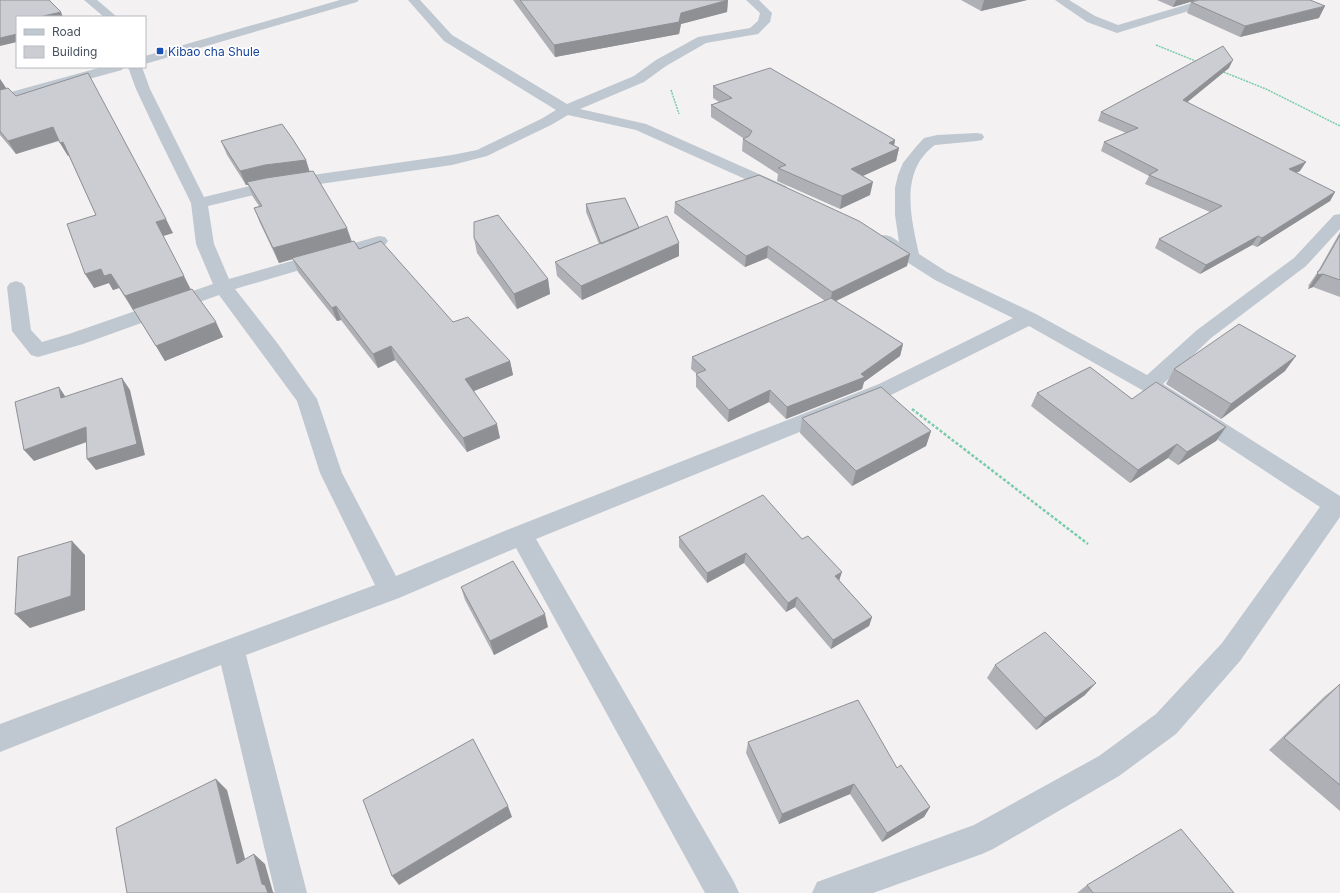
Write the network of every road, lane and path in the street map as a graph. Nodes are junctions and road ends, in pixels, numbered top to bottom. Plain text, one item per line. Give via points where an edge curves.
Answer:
1 (90, 0) edge
2 (353, 0) edge
3 (414, 0) edge
4 (752, 0) edge
5 (1061, 0) edge
6 (1214, 0) edge
7 (110, 16) edge
8 (1117, 29) junction
9 (151, 55) edge
10 (661, 63) junction
11 (1202, 64) edge
12 (113, 68) edge
13 (135, 68) edge
14 (1216, 69) edge
15 (0, 99) edge
16 (566, 110) junction
17 (1340, 126) edge
18 (977, 137) dead end
19 (710, 157) junction
20 (796, 197) edge
21 (199, 203) junction
22 (1340, 219) edge
23 (868, 230) edge
24 (379, 241) edge
25 (911, 256) junction
26 (16, 287) dead end
27 (222, 287) junction
28 (1029, 318) junction
29 (1149, 385) junction
30 (886, 389) junction
31 (1337, 507) edge
32 (521, 535) junction
33 (1088, 544) dead end
34 (390, 590) junction
35 (231, 648) junction
36 (0, 738) edge
37 (291, 893) edge
38 (723, 893) edge
39 (828, 893) edge

1 - 7 street
2 - 9 street
3 - 16 street via 448,38
4 - 10 street via 766,13 764,22 754,31 702,40
5 - 8 street via 1091,19
6 - 8 street
8 - 11 path
10 - 16 street via 639,79
10 - 19 path via 684,126
12 - 15 street
13 - 21 street via 167,140
14 - 17 path via 1266,89
16 - 19 street via 641,127
16 - 21 street via 482,153 452,160 271,186
18 - 25 street via 929,142 912,160 902,183 902,210
19 - 20 street
21 - 27 street via 206,244
22 - 29 street via 1300,262 1198,338
23 - 25 street
24 - 27 street
25 - 28 street via 941,276
26 - 27 street via 22,331 38,350
27 - 34 street via 272,349 307,399 331,473
28 - 29 street
28 - 30 street
29 - 31 street
30 - 32 street
30 - 33 path
31 - 39 street via 1231,652 1166,724 1109,766 982,838
32 - 34 street
32 - 38 street
34 - 35 street
35 - 36 street
35 - 37 street

